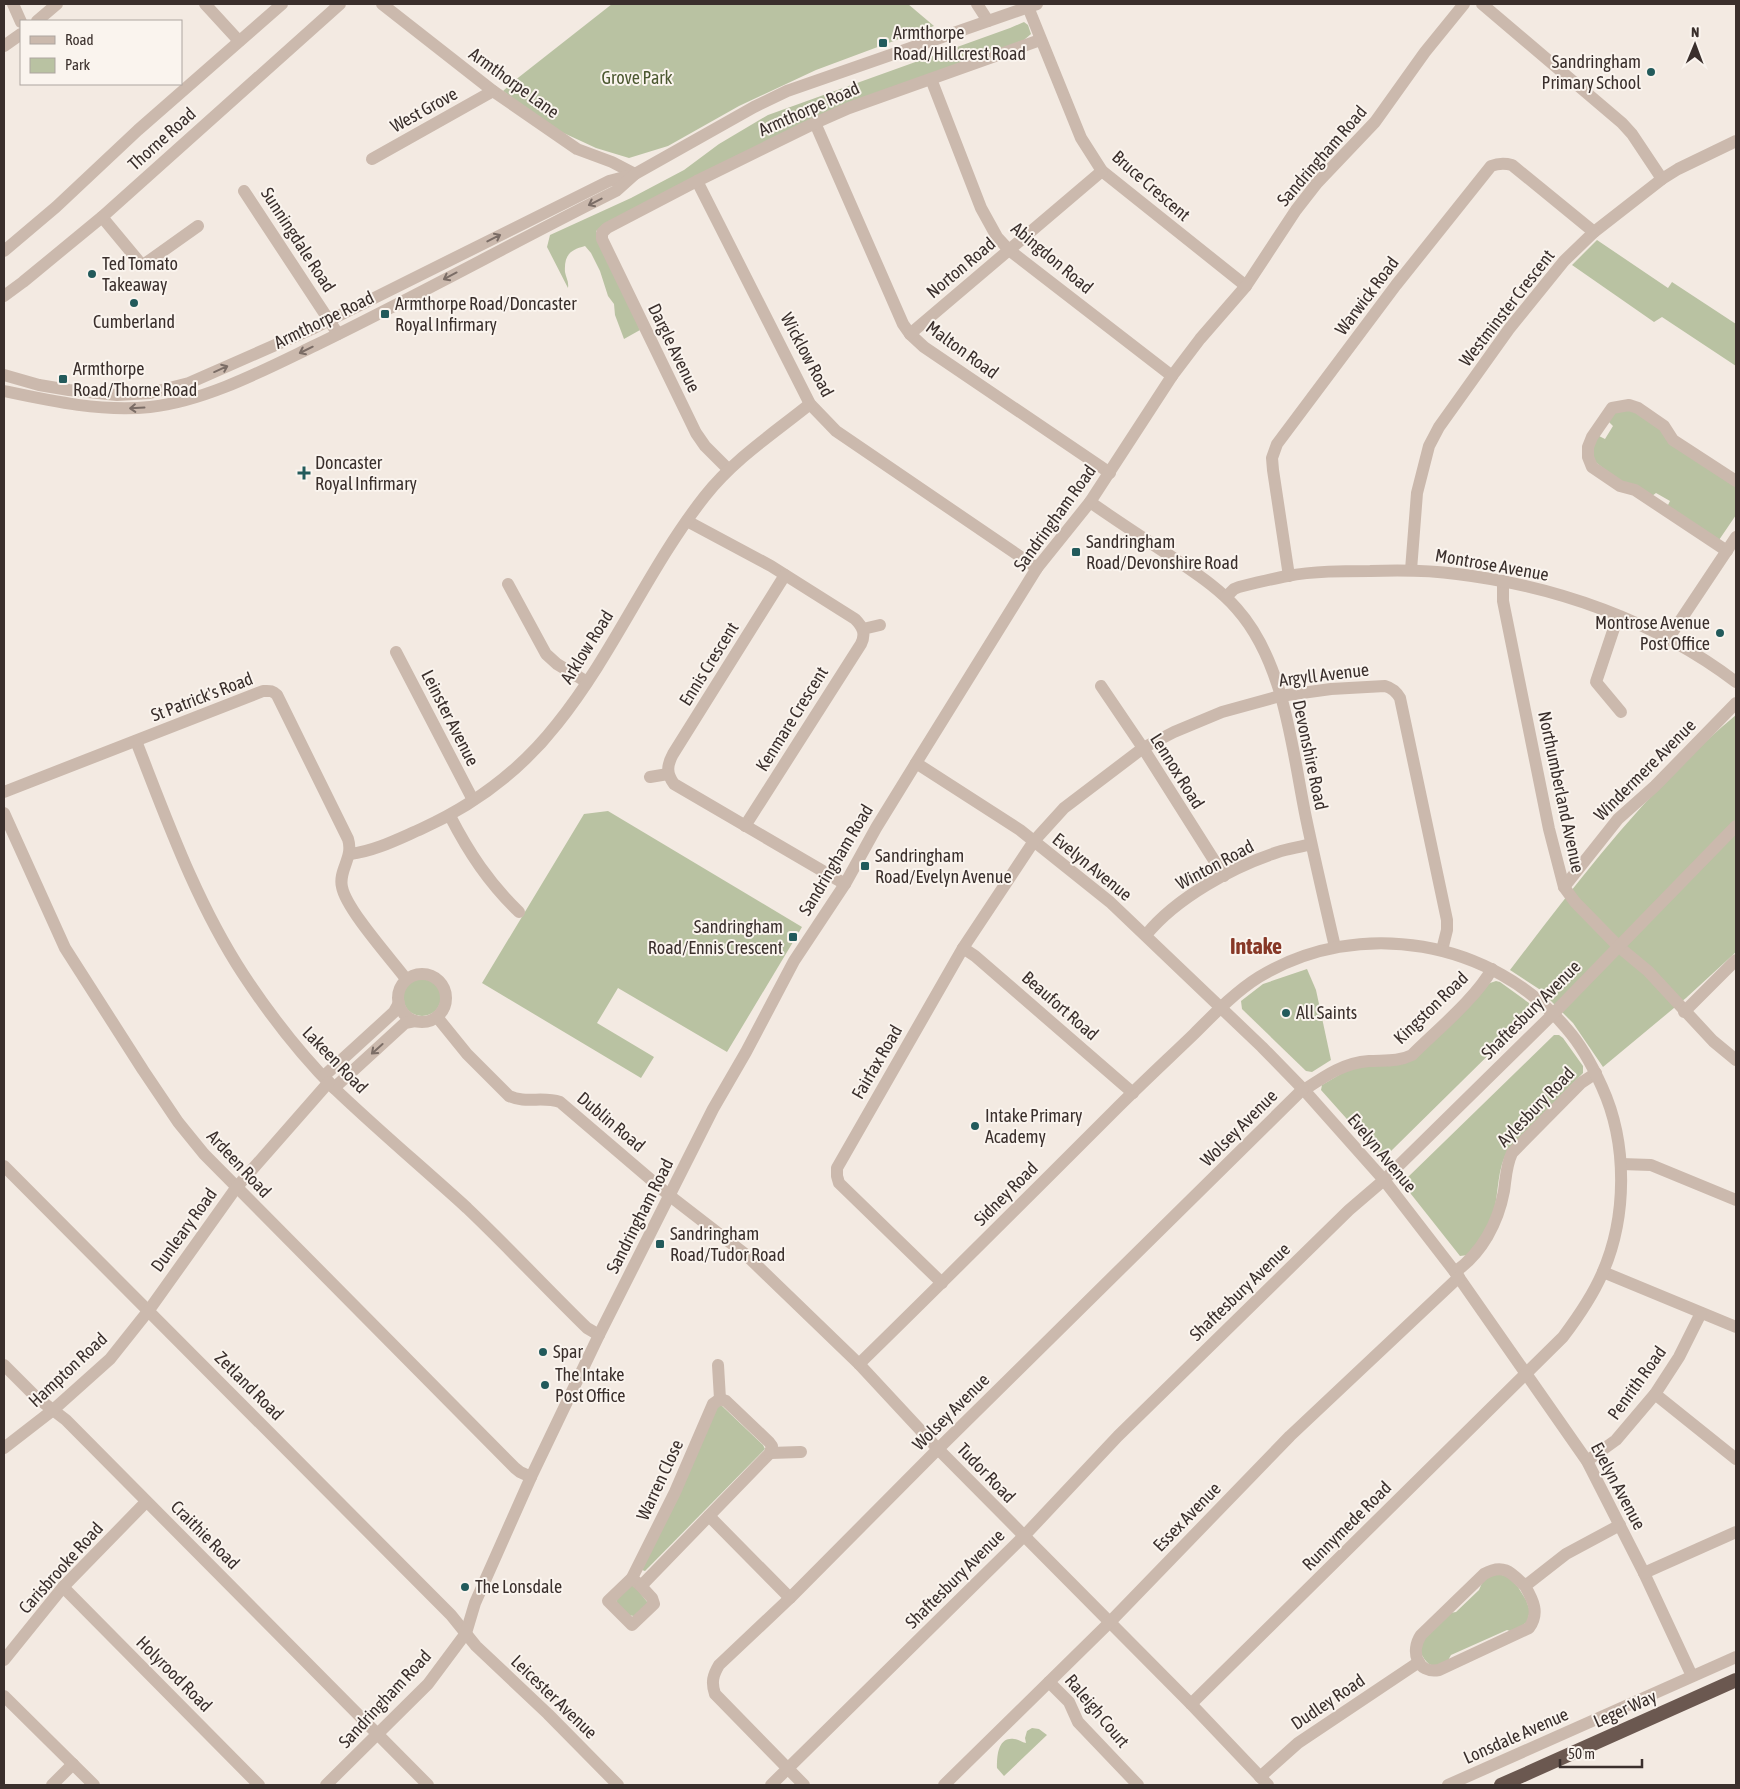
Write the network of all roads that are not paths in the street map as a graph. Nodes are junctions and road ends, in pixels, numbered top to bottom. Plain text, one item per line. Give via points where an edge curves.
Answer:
1 (13, 4) edge
2 (57, 4) edge
3 (205, 4) edge
4 (282, 4) edge
5 (340, 4) edge
6 (382, 4) edge
7 (977, 4) edge
8 (1464, 4) edge
9 (1482, 4) edge
10 (1032, 5) edge
11 (20, 20) edge
12 (38, 20) edge
13 (988, 21) junction
14 (20, 35) edge
15 (1040, 40) junction
16 (239, 41) junction
17 (4, 46) edge
18 (931, 79) junction
19 (493, 91) junction
20 (815, 123) junction
21 (1735, 146) edge
22 (372, 159) dead end
23 (1102, 171) junction
24 (635, 174) junction
25 (1662, 179) junction
26 (697, 182) junction
27 (244, 191) dead end
28 (102, 216) junction
29 (198, 226) dead end
30 (1594, 232) junction
31 (602, 233) joint
32 (5, 247) edge
33 (1009, 250) junction
34 (1246, 286) junction
35 (4, 296) edge
36 (329, 320) junction
37 (338, 334) junction
38 (910, 334) junction
39 (4, 375) edge
40 (1172, 376) junction
41 (4, 391) edge
42 (810, 404) junction
43 (728, 469) junction
44 (1110, 473) junction
45 (1736, 481) edge
46 (1090, 502) junction
47 (687, 521) junction
48 (1736, 536) edge
49 (1730, 555) edge
50 (1037, 568) junction
51 (1411, 570) junction
52 (785, 575) junction
53 (1288, 576) junction
54 (1503, 581) junction
55 (508, 584) dead end
56 (1226, 597) junction
57 (1618, 616) junction
58 (880, 625) dead end
59 (863, 630) junction
60 (1668, 639) junction
61 (396, 652) dead end
62 (587, 682) junction
63 (1736, 682) edge
64 (1101, 686) dead end
65 (1280, 696) junction
66 (1736, 703) edge
67 (1621, 712) dead end
68 (136, 741) junction
69 (1143, 748) junction
70 (916, 764) junction
71 (668, 774) junction
72 (650, 777) dead end
73 (4, 792) edge
74 (473, 800) junction
75 (4, 813) edge
76 (450, 816) junction
77 (745, 826) junction
78 (1736, 826) edge
79 (1034, 841) junction
80 (1311, 844) junction
81 (350, 854) junction
82 (1224, 876) junction
83 (845, 884) junction
84 (1564, 887) junction
85 (519, 912) dead end
86 (1146, 935) junction
87 (1335, 947) junction
88 (1619, 947) junction
89 (963, 948) junction
90 (1442, 950) junction
91 (1736, 960) edge
92 (1492, 969) junction
93 (406, 979) junction
94 (398, 1003) junction
95 (1222, 1007) junction
96 (1684, 1012) junction
97 (1553, 1014) junction
98 (437, 1017) junction
99 (415, 1021) junction
100 (1736, 1060) edge
101 (1596, 1073) junction
102 (329, 1082) junction
103 (1304, 1090) junction
104 (1132, 1093) junction
105 (1621, 1164) junction
106 (4, 1166) edge
107 (1384, 1180) junction
108 (236, 1188) junction
109 (670, 1196) junction
110 (1736, 1200) edge
111 (1603, 1272) junction
112 (1457, 1275) junction
113 (942, 1283) junction
114 (148, 1310) junction
115 (1701, 1313) junction
116 (1736, 1328) edge
117 (599, 1335) junction
118 (860, 1364) junction
119 (4, 1365) edge
120 (718, 1365) dead end
121 (1526, 1373) junction
122 (1655, 1394) junction
123 (720, 1399) junction
124 (53, 1410) junction
125 (4, 1448) edge
126 (938, 1449) junction
127 (801, 1452) dead end
128 (770, 1453) junction
129 (1736, 1459) edge
130 (1587, 1461) junction
131 (531, 1477) junction
132 (146, 1502) junction
133 (708, 1516) junction
134 (1620, 1525) junction
135 (1736, 1532) edge
136 (1024, 1536) junction
137 (1644, 1573) junction
138 (1525, 1586) junction
139 (63, 1587) junction
140 (790, 1598) junction
141 (1110, 1622) junction
142 (466, 1633) junction
143 (1736, 1657) edge
144 (4, 1660) edge
145 (1419, 1662) junction
146 (1692, 1676) junction
147 (1736, 1680) edge
148 (1049, 1682) junction
149 (4, 1696) edge
150 (1192, 1704) junction
151 (377, 1734) junction
152 (73, 1764) junction
153 (787, 1769) junction
154 (1264, 1781) edge
155 (52, 1785) edge
156 (94, 1785) edge
157 (260, 1785) edge
158 (326, 1785) edge
159 (428, 1785) edge
160 (618, 1785) edge
161 (770, 1785) edge
162 (804, 1785) edge
163 (944, 1785) edge
164 (1138, 1785) edge
165 (1448, 1785) edge
166 (1501, 1785) edge

1 - 11 street
2 - 12 street
3 - 16 street
4 - 16 street, Thorne Road
5 - 28 street, Thorne Road
6 - 19 street, Armthorpe Lane
7 - 13 street
8 - 34 street, Sandringham Road via 1424,52 1375,122 1296,210
9 - 25 street via 1622,123
10 - 13 street, Armthorpe Road
10 - 15 street, Bruce Crescent
13 - 24 street, Armthorpe Road via 787,91
14 - 17 street
15 - 18 street, Armthorpe Road
15 - 23 street, Bruce Crescent via 1081,138
16 - 32 street, Thorne Road via 56,207
18 - 20 street, Armthorpe Road
18 - 33 street, Abingdon Road via 981,208 997,237
19 - 22 street, West Grove
19 - 24 street, Armthorpe Lane via 577,149
20 - 26 street, Armthorpe Road
20 - 38 street, Malton Road
21 - 25 street, Westminster Crescent via 1692,161
23 - 33 street, Norton Road
23 - 34 street, Bruce Crescent
36 -> 24 street, Armthorpe Road via 609,181
24 -> 37 street, Armthorpe Road via 616,191
25 - 30 street, Westminster Crescent
26 - 31 street, Armthorpe Road
26 - 42 street, Wicklow Road
27 - 36 street, Sunningdale Road
28 - 29 street via 141,264 146,264
28 - 35 street, Thorne Road
30 - 51 street, Westminster Crescent via 1564,261 1520,314 1439,427 1426,455 1418,493
30 - 53 street, Warwick Road via 1512,165 1491,166 1396,285 1277,444 1272,470
31 - 43 street, Dargle Avenue via 602,240 696,434
33 - 38 street, Norton Road
33 - 40 street, Abingdon Road
34 - 40 street, Sandringham Road
36 - 37 street, Sunningdale Road
39 -> 36 street, Armthorpe Road via 69,390 117,395 150,393 189,383
37 -> 41 street, Armthorpe Road via 229,386 172,404 108,407
38 - 44 street, Malton Road via 924,348
40 - 44 street, Sandringham Road
42 - 43 street, Arklow Road
42 - 50 street, Wicklow Road via 836,431
43 - 47 street, Arklow Road
44 - 46 street, Sandringham Road
45 - 49 street via 1673,440 1664,426 1629,405 1612,408 1588,447 1592,467 1620,486 1635,490
46 - 50 street, Sandringham Road
46 - 56 street, Devonshire Road
47 - 52 street
47 - 62 street, Arklow Road
48 - 49 street
49 - 60 street
50 - 70 street, Sandringham Road
51 - 53 street, Montrose Avenue
51 - 54 street, Montrose Avenue
52 - 59 street via 855,619
52 - 71 street, Ennis Crescent via 673,754
53 - 56 street, Montrose Avenue via 1239,587
54 - 57 street, Montrose Avenue via 1568,597
54 - 84 street, Northumberland Avenue via 1503,601 1549,829
55 - 62 street via 546,654
56 - 65 street, Devonshire Road via 1261,644
57 - 60 street, Montrose Avenue
57 - 67 street via 1596,682
58 - 59 street
59 - 77 street, Kenmare Crescent via 861,644
60 - 63 street, Montrose Avenue
61 - 74 street, Leinster Avenue
62 - 74 street, Arklow Road via 557,725 518,766 496,786
64 - 69 street, Lennox Road
65 - 69 street, Argyll Avenue via 1222,712
65 - 80 street, Devonshire Road
65 - 90 street, Argyll Avenue via 1385,686 1397,693 1447,920
66 - 84 street, Windermere Avenue via 1618,819
68 - 73 street, St Patrick's Road
68 - 81 street, St Patrick's Road via 263,692 274,692 348,839
68 - 102 street, Lakeen Road via 189,873 218,934 281,1027
69 - 79 street, Argyll Avenue via 1064,808
69 - 82 street, Lennox Road
70 - 79 street, Evelyn Avenue
70 - 83 street, Sandringham Road
71 - 72 street
71 - 77 street via 674,784
74 - 76 street, Arklow Road
75 - 108 street, Ardeen Road via 64,948 178,1122
76 - 81 street, Arklow Road via 381,846
76 - 85 street via 467,849 497,891
77 - 83 street
78 - 88 street, Shaftesbury Avenue
79 - 86 street, Evelyn Avenue
79 - 89 street, Fairfax Road
80 - 82 street, Winton Road via 1277,852
80 - 87 street, Devonshire Road
81 - 93 street via 341,882 345,896
82 - 86 street, Winton Road via 1180,902 1157,920
83 - 109 street, Sandringham Road via 784,980 713,1109
84 - 88 street, Northumberland Avenue
86 - 95 street, Evelyn Avenue
87 - 90 street, Sidney Road via 1400,943
87 - 95 street, Sidney Road via 1273,969
88 - 96 street, Northumberland Avenue via 1648,971
88 - 97 street, Shaftesbury Avenue
89 - 104 street, Beaufort Road
89 - 113 street, Fairfax Road via 837,1168 839,1183
90 - 92 street, Sidney Road
91 - 96 street
92 - 97 street, Sidney Road via 1525,989
92 - 103 street, Kingston Road via 1474,993 1412,1055 1403,1060 1368,1061 1342,1068
93 - 94 street via 399,989
93 - 98 street via 426,974 439,980 446,996
94 - 99 street via 402,1012
94 - 102 street, Dunleary Road via 394,1012
95 - 103 street, Evelyn Avenue
95 - 104 street, Sidney Road
96 - 100 street, Northumberland Avenue
97 - 101 street, Runnymede Road via 1575,1038
97 - 107 street, Shaftesbury Avenue
98 - 99 street via 425,1022
98 - 109 street, Dublin Road via 467,1054 509,1096 517,1100 549,1098 560,1102
99 -> 102 street, Dunleary Road via 405,1023
101 - 105 street, Runnymede Road via 1611,1110
101 - 112 street, Aylesbury Road via 1581,1083 1512,1153 1506,1165 1504,1191 1495,1221 1479,1250
102 - 108 street, Dunleary Road
102 - 117 street, Lakeen Road via 468,1209 587,1328
103 - 107 street, Evelyn Avenue
103 - 126 street, Wolsey Avenue
104 - 113 street, Sidney Road
105 - 110 street via 1651,1165
105 - 111 street, Runnymede Road via 1618,1214
106 - 114 street, Zetland Road
107 - 112 street, Evelyn Avenue
107 - 136 street, Shaftesbury Avenue via 1349,1210 1118,1436
108 - 114 street, Dunleary Road
108 - 131 street, Ardeen Road via 515,1468
109 - 117 street, Sandringham Road
109 - 118 street, Tudor Road via 745,1254
111 - 115 street
111 - 121 street, Runnymede Road via 1582,1311 1563,1337
112 - 121 street, Evelyn Avenue
112 - 141 street, Essex Avenue via 1290,1436
113 - 118 street, Sidney Road
114 - 124 street, Hampton Road via 110,1359
114 - 142 street, Zetland Road
115 - 116 street
115 - 122 street, Penrith Road via 1679,1357
117 - 131 street, Sandringham Road
118 - 126 street, Tudor Road
119 - 124 street, Craithie Road
120 - 123 street
121 - 130 street, Evelyn Avenue
121 - 150 street, Runnymede Road
122 - 129 street
122 - 130 street, Penrith Road via 1616,1440
123 - 128 street via 769,1442 772,1446
123 - 133 street, Warren Close via 713,1404 636,1582
124 - 125 street, Hampton Road
124 - 132 street, Craithie Road
126 - 136 street, Tudor Road
126 - 140 street, Wolsey Avenue
127 - 128 street
128 - 133 street, Warren Close
130 - 134 street, Evelyn Avenue
131 - 142 street, Sandringham Road via 475,1603
132 - 139 street, Carisbrooke Road
132 - 151 street, Craithie Road
133 - 140 street
134 - 137 street, Evelyn Avenue
134 - 138 street via 1566,1554
135 - 137 street
136 - 141 street, Tudor Road
136 - 153 street, Shaftesbury Avenue
137 - 146 street, Evelyn Avenue
138 - 145 street via 1504,1569 1484,1574 1420,1635 1415,1647
138 - 145 street via 1535,1609 1535,1618 1529,1628 1433,1672
139 - 144 street, Carisbrooke Road
139 - 157 street, Holyrood Road
140 - 153 street, Wolsey Avenue via 719,1665 713,1675 712,1686 715,1694
141 - 148 street, Essex Avenue
141 - 150 street, Tudor Road
142 - 151 street, Sandringham Road via 428,1684
142 - 160 street, Leicester Avenue
143 - 146 street, Lonsdale Avenue
145 - 154 street, Dudley Road via 1298,1743
146 - 165 street, Lonsdale Avenue
147 - 166 highway, Leger Way
148 - 163 street, Essex Avenue
148 - 164 street, Raleigh Court via 1069,1702 1078,1722
149 - 152 street
150 - 154 street, Tudor Road
151 - 158 street, Sandringham Road
151 - 159 street, Craithie Road
152 - 155 street
152 - 156 street
153 - 161 street, Shaftesbury Avenue
153 - 162 street

